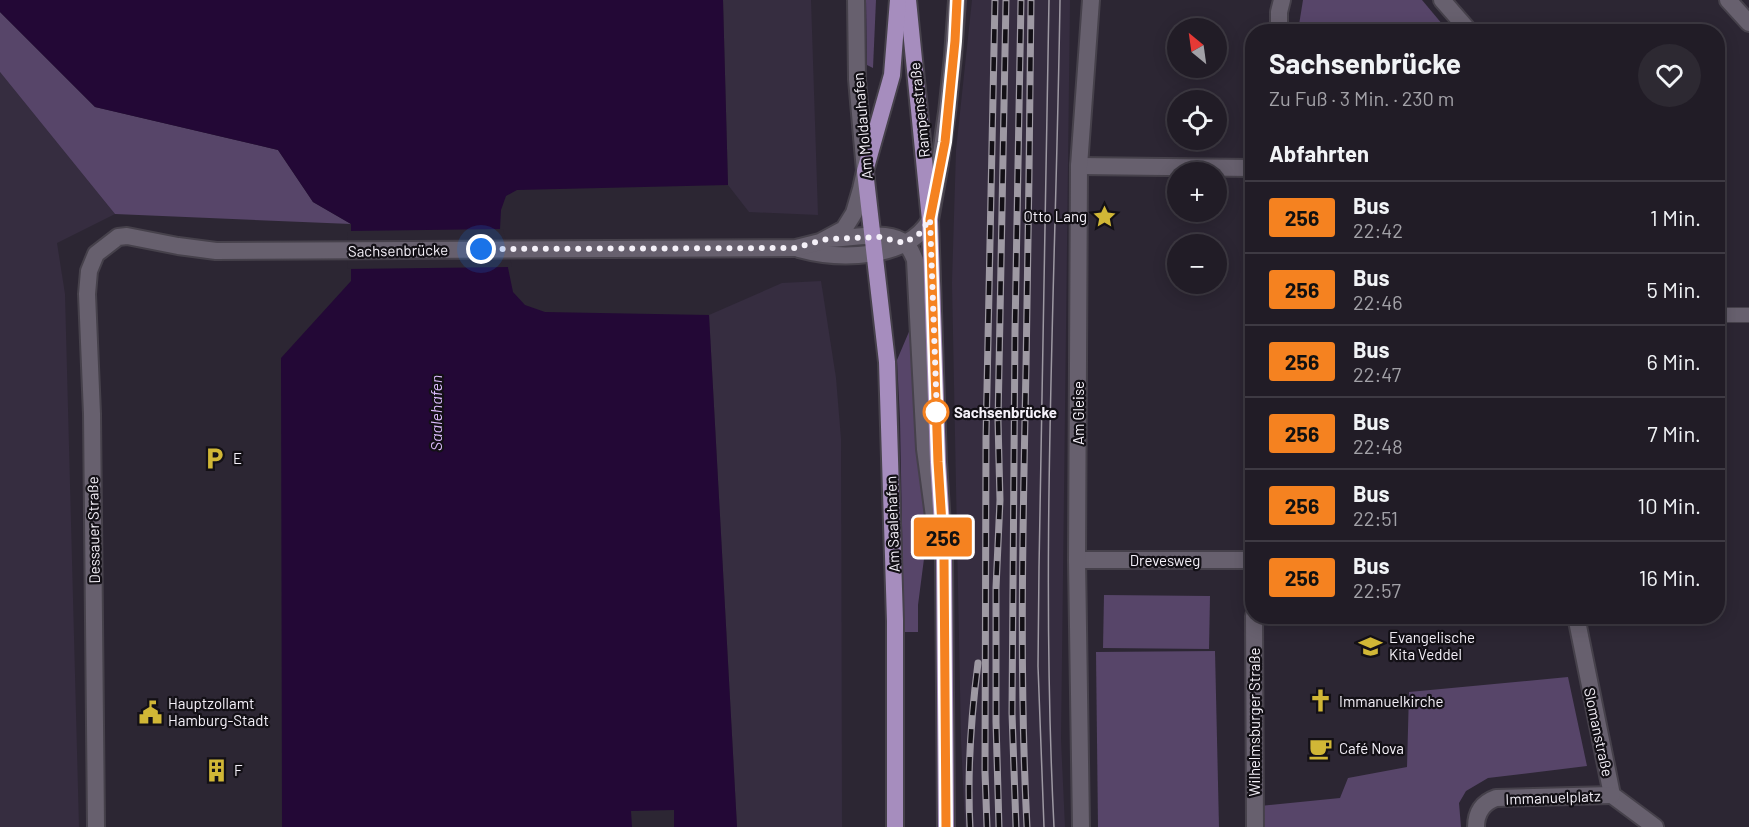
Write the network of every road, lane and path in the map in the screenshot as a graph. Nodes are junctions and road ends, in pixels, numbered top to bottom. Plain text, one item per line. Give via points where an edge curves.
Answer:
1 (856, 0) edge
2 (898, 0) edge
3 (908, 0) edge
4 (957, 0) edge
5 (1091, 0) edge
6 (1282, 0) edge
7 (1442, 0) edge
8 (1728, 0) edge
9 (1749, 23) edge
10 (1279, 24) edge
11 (1463, 24) edge
12 (1079, 166) junction
13 (1245, 168) edge
14 (865, 171) junction
15 (930, 219) junction
16 (827, 239) junction
17 (110, 242) joint
18 (904, 243) junction
19 (874, 245) junction
20 (795, 248) junction
21 (1725, 315) edge
22 (1749, 315) edge
23 (944, 556) junction
24 (1077, 560) junction
25 (1245, 560) edge
26 (1254, 624) edge
27 (1578, 624) edge
28 (1612, 795) junction
29 (96, 827) edge
30 (894, 827) edge
31 (946, 827) edge
32 (1081, 827) edge
33 (1255, 827) edge
34 (1476, 827) edge
35 (1655, 827) edge

1 - 14 street, Am Moldauhafen via 857,80
2 - 14 main road, Rampenstraße via 892,75
3 - 15 main road, Rampenstraße
4 - 15 street via 945,142
5 - 12 street, Am Gleise
6 - 10 street
7 - 11 street
8 - 9 street
12 - 13 street
12 - 24 street, Am Gleise
14 - 16 street, Sachsenbrücke via 851,219 844,229
14 - 19 main road, Am Moldauhafen
15 - 18 street via 919,234
15 - 23 main road
16 - 19 street
16 - 20 street, Sachsenbrücke
17 - 20 street, Sachsenbrücke via 128,236 216,251
17 - 29 street, Dessauer Straße via 96,254 87,282
18 - 19 street via 892,238
18 - 23 street via 915,260 925,449 938,546
19 - 20 street, Sachsenbrücke via 853,256
19 - 30 main road, Am Saalehafen via 889,405 895,621
21 - 22 street
23 - 31 main road
24 - 25 street, Drevesweg
24 - 32 street, Am Gleise
26 - 33 street, Wilhelmsburger Straße
27 - 28 street, Slomanstraße
28 - 34 street, Immanuelplatz via 1496,798 1480,809
28 - 35 street, Slomanstraße

